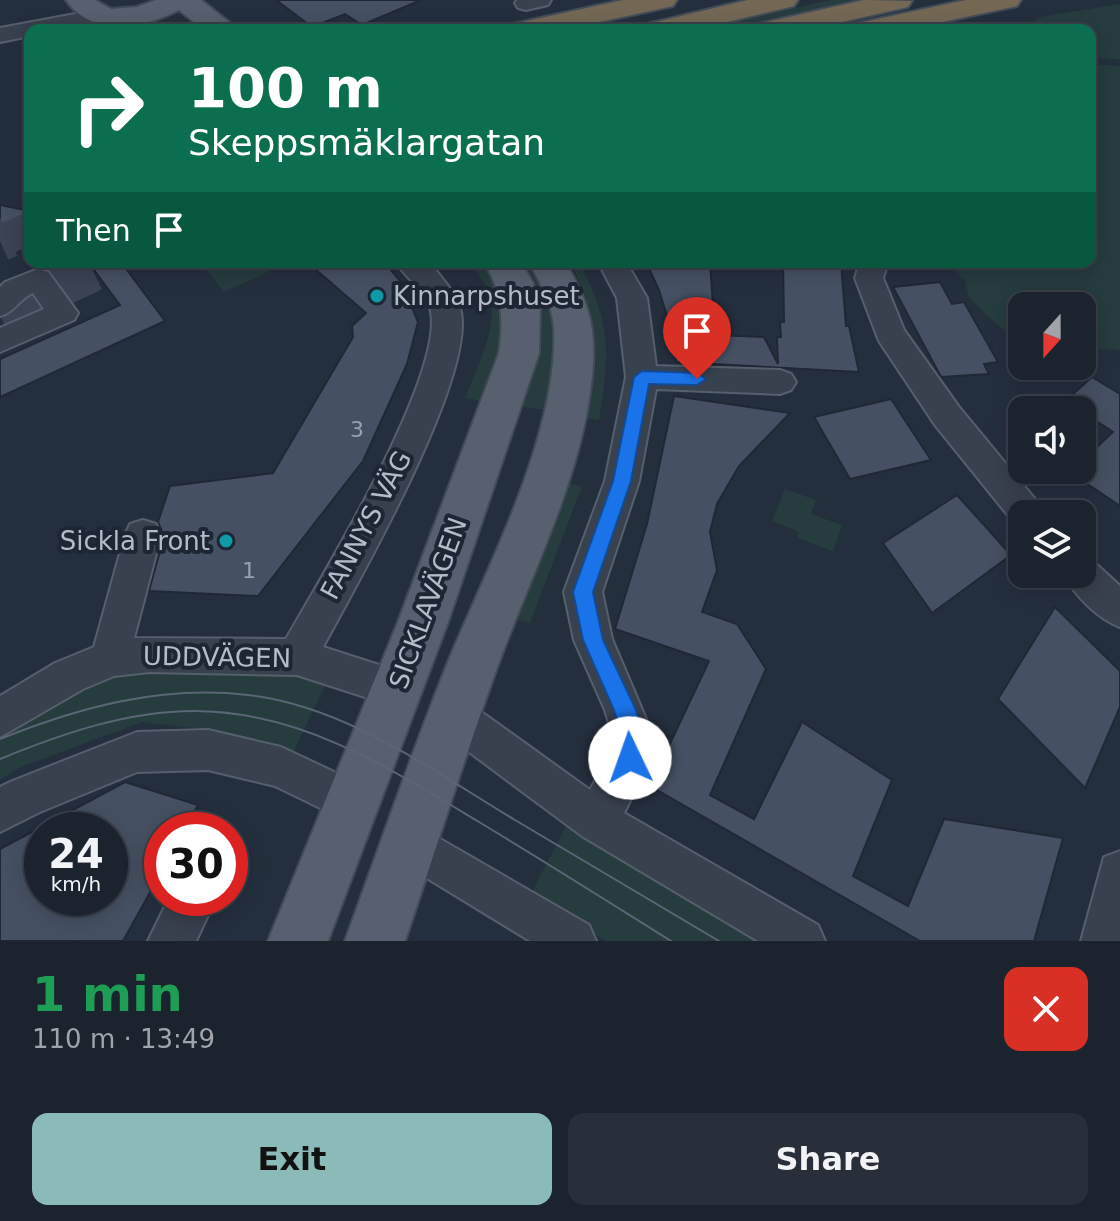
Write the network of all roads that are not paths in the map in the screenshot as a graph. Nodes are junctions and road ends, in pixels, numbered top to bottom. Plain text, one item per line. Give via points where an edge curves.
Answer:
1 (63, 0) edge
2 (176, 0) edge
3 (187, 0) edge
4 (663, 0) edge
5 (784, 0) edge
6 (902, 0) edge
7 (1007, 0) edge
8 (101, 11) edge
9 (530, 11) edge
10 (46, 24) edge
11 (150, 24) edge
12 (215, 24) edge
13 (682, 24) edge
14 (795, 24) edge
15 (893, 24) edge
16 (0, 27) edge
17 (24, 29) edge
18 (0, 35) edge
19 (417, 268) edge
20 (505, 268) edge
21 (550, 268) edge
22 (615, 268) edge
23 (872, 268) edge
24 (0, 306) edge
25 (0, 341) edge
26 (642, 377) junction
27 (780, 382) dead end
28 (1016, 500) edge
29 (143, 535) dead end
30 (1096, 587) edge
31 (1120, 610) edge
32 (297, 657) junction
33 (112, 658) junction
34 (396, 688) junction
35 (455, 717) junction
36 (0, 718) edge
37 (351, 802) junction
38 (0, 811) edge
39 (597, 821) junction
40 (409, 843) junction
41 (1120, 873) edge
42 (184, 916) edge
43 (551, 935) edge
44 (171, 941) edge
45 (298, 941) edge
46 (375, 941) edge
47 (802, 941) edge
48 (1104, 941) edge

1 - 16 street
2 - 8 main road via 154,12
3 - 12 main road
4 - 9 highway
5 - 13 highway
6 - 14 highway
7 - 15 highway
8 - 10 street
8 - 11 main road
17 - 18 street
19 - 32 street, FANNYS VÄG via 445,306 447,345 399,471
20 - 34 main road, SICKLAVÄGEN via 523,312 519,353
21 - 35 main road via 571,310 572,377 547,477
22 - 26 street via 632,298
23 - 28 street via 869,278 890,333 947,416
24 - 25 street via 15,289 38,279 63,313
26 - 27 street
26 - 39 street via 622,481 583,592 593,640 632,733 630,758
29 - 33 street
30 - 31 street
32 - 33 street, UDDVÄGEN
32 - 34 street, UDDVÄGEN
33 - 36 street, UDDVÄGEN via 69,676
34 - 35 main road
34 - 37 main road, SICKLAVÄGEN
35 - 39 street
35 - 40 main road
37 - 38 street via 281,767 208,750 137,752
37 - 40 main road
37 - 45 main road, SICKLAVÄGEN
39 - 47 street
40 - 43 street
40 - 46 main road
41 - 48 street
42 - 44 street

